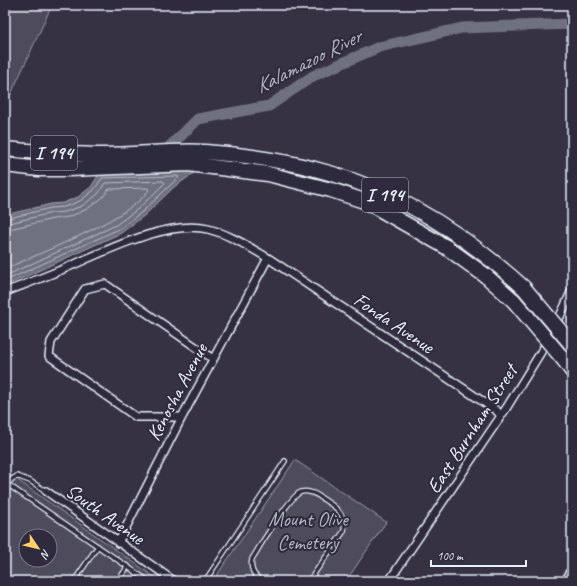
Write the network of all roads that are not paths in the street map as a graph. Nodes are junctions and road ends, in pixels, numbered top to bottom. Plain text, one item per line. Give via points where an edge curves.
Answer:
1 (5, 139) edge
2 (5, 149) edge
3 (73, 154) junction
4 (5, 165) edge
5 (268, 258) junction
6 (572, 290) edge
7 (5, 292) edge
8 (572, 344) edge
9 (213, 359) junction
10 (568, 366) edge
11 (501, 416) junction
12 (182, 417) junction
13 (285, 461) dead end
14 (6, 485) edge
15 (46, 491) joint
16 (118, 543) junction
17 (98, 546) junction
18 (128, 566) junction
19 (572, 575) edge
20 (5, 579) edge
21 (8, 581) edge
22 (74, 581) edge
23 (118, 581) edge
24 (147, 581) edge
25 (174, 581) edge
26 (205, 581) edge
27 (261, 581) edge
28 (309, 581) edge
29 (390, 581) edge
30 (570, 581) edge

1 - 3 highway
2 - 3 highway, I 194
3 - 8 highway, I 194, bridge via 223,154 273,161 333,174 368,187 460,236 498,265 524,288
4 - 10 highway, I 194, bridge via 39,169 175,164 216,168 268,174 367,202 446,247 486,276 514,302
5 - 7 street, Fonda Avenue via 237,240 208,228 179,227 112,247
5 - 9 street, Kenosha Avenue
5 - 11 street, Fonda Avenue
6 - 11 street, East Burnham Street via 552,334
9 - 12 street, Kenosha Avenue
9 - 12 street via 105,284 85,289 51,342 49,356 136,417
11 - 29 street, East Burnham Street
12 - 16 street, Kenosha Avenue
13 - 26 lane
14 - 15 lane, South Avenue via 16,476
14 - 17 lane
15 - 16 street, South Avenue
16 - 25 street, South Avenue
17 - 18 lane
17 - 22 lane
18 - 23 lane
18 - 24 lane
19 - 30 highway
20 - 21 lane
27 - 28 lane via 253,572 252,559 291,500 301,492 307,491 313,492 333,506 344,518 345,524 344,531

